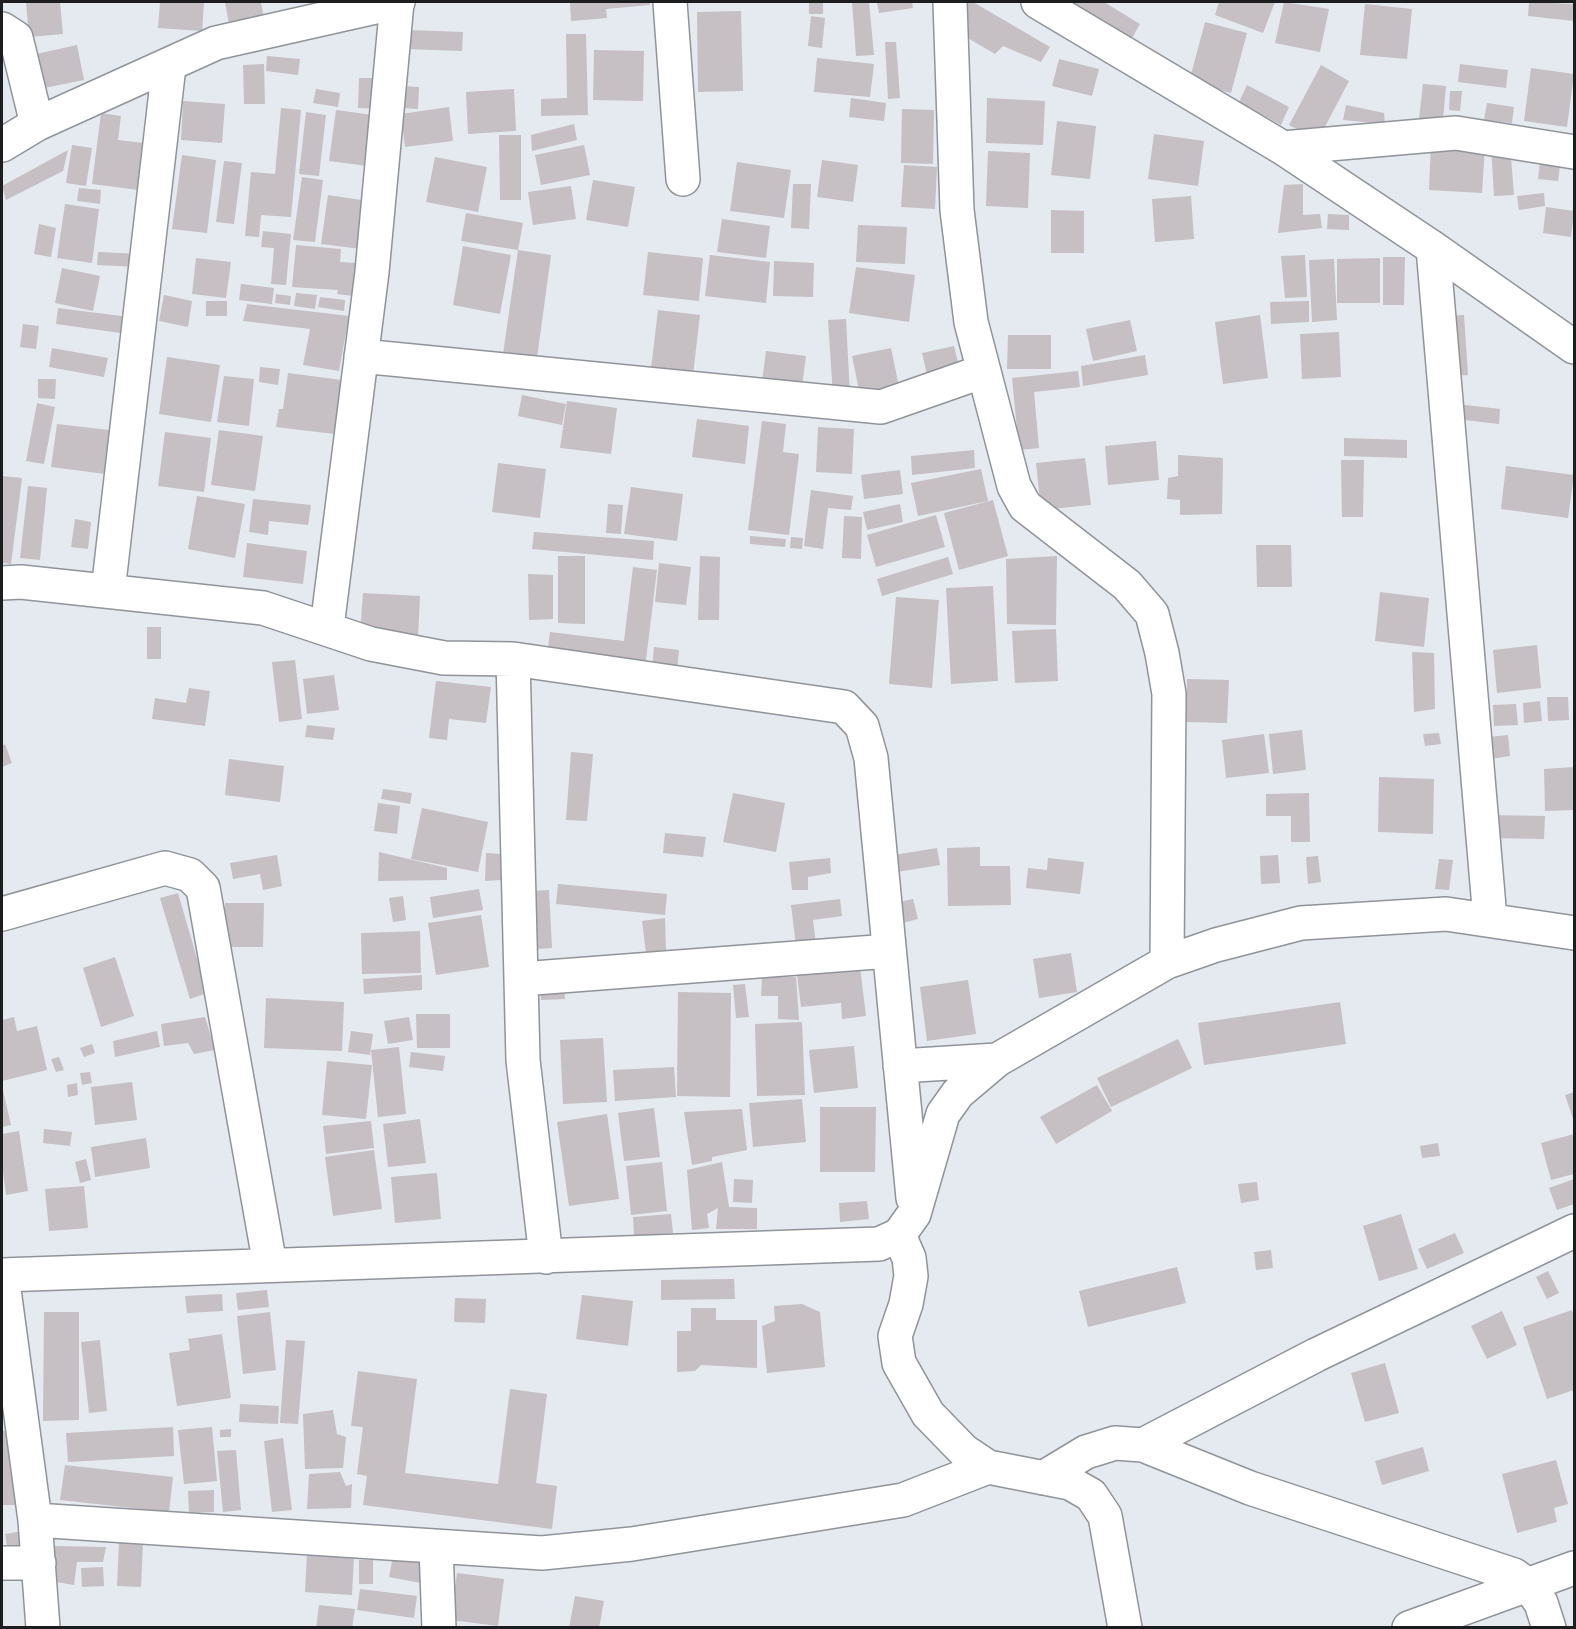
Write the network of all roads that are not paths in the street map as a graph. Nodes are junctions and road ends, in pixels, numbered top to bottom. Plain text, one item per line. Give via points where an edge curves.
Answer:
1 (397, 2) edge
2 (670, 2) edge
3 (950, 2) edge
4 (1038, 2) edge
5 (319, 10) edge
6 (2, 29) edge
7 (169, 66) junction
8 (37, 124) junction
9 (2, 145) edge
10 (1283, 148) junction
11 (1575, 152) edge
12 (683, 179) dead end
13 (1433, 248) junction
14 (1575, 347) edge
15 (361, 356) junction
16 (984, 371) junction
17 (2, 583) edge
18 (108, 591) junction
19 (327, 627) junction
20 (513, 659) junction
21 (2, 914) edge
22 (1490, 919) junction
23 (1575, 933) edge
24 (889, 951) junction
25 (1167, 962) junction
26 (521, 979) junction
27 (997, 1060) junction
28 (900, 1066) junction
29 (907, 1225) junction
30 (1575, 1231) edge
31 (546, 1257) junction
32 (270, 1265) junction
33 (2, 1275) edge
34 (1143, 1445) junction
35 (988, 1467) junction
36 (1043, 1478) junction
37 (35, 1520) junction
38 (436, 1547) junction
39 (2, 1563) edge
40 (39, 1563) junction
41 (1575, 1568) edge
42 (1529, 1586) junction
43 (44, 1628) edge
44 (439, 1628) edge
45 (1125, 1628) edge
46 (1409, 1628) edge
47 (1549, 1628) edge

1 - 5 street
1 - 15 street
2 - 12 street
3 - 16 street via 957,210 971,322
4 - 10 street
5 - 7 street via 216,43
6 - 8 street via 16,38
7 - 8 street
7 - 18 street
8 - 9 street
10 - 11 street via 1456,133
10 - 13 street
13 - 14 street
13 - 22 street
15 - 16 street via 880,406
15 - 19 street
16 - 25 street via 1014,486 1025,506 1128,585 1152,614 1169,694
17 - 18 street
18 - 19 street via 263,608
19 - 20 street via 371,644 444,658
20 - 24 street via 844,707 862,726 871,758
20 - 26 street
21 - 32 street via 165,868 190,875 203,888
22 - 23 street
22 - 25 street via 1446,914 1301,923
24 - 26 street
24 - 28 street
25 - 27 street
26 - 31 street via 523,1060
27 - 28 street
27 - 29 street via 958,1093 943,1114
28 - 29 street
29 - 31 street via 879,1244
29 - 35 street via 911,1276 895,1336 899,1363 928,1414 964,1451
30 - 34 street via 1316,1355
31 - 32 street
32 - 33 street
33 - 37 street
34 - 36 street via 1115,1443 1086,1452
34 - 42 street via 1250,1488 1514,1575
35 - 36 street
35 - 38 street via 903,1500 632,1544 542,1553
36 - 45 street via 1070,1483 1091,1495 1105,1516
37 - 38 street
37 - 40 street
38 - 44 street
39 - 40 street
40 - 43 street
41 - 42 street
42 - 46 street
42 - 47 street via 1541,1603

